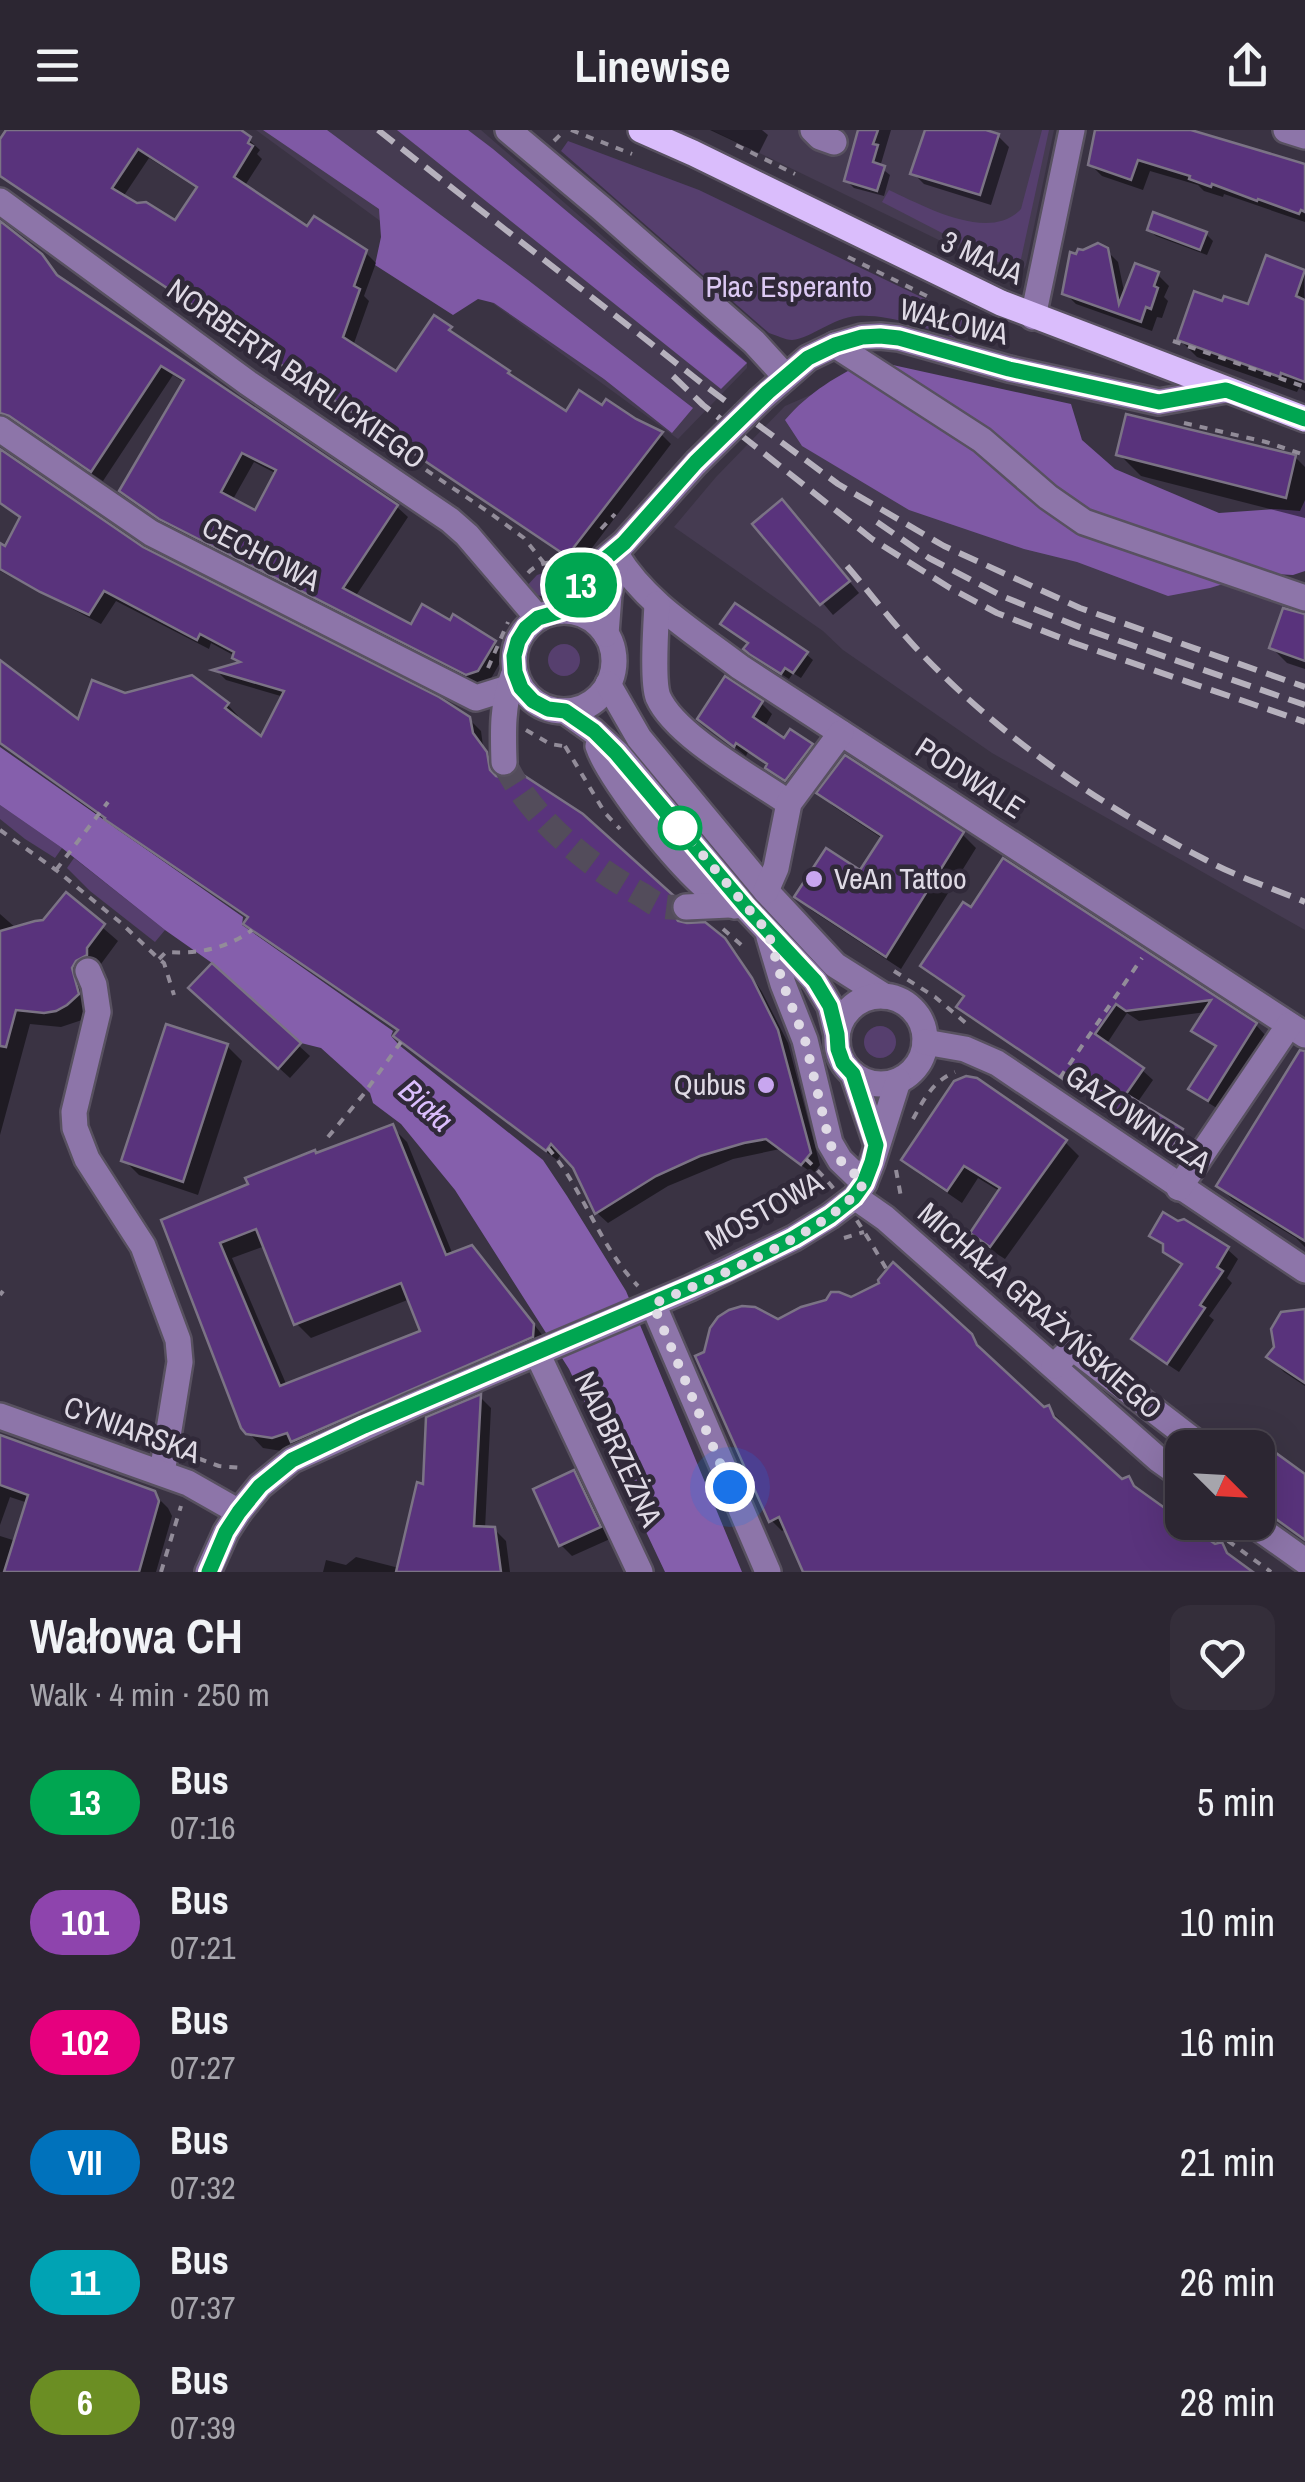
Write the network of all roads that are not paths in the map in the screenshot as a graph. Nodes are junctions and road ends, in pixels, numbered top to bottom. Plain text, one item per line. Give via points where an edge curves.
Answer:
1 (508, 130) edge
2 (641, 130) edge
3 (1072, 130) edge
4 (1286, 130) edge
5 (1305, 136) edge
6 (0, 202) edge
7 (1033, 317) junction
8 (835, 345) junction
9 (785, 376) junction
10 (1226, 390) junction
11 (1305, 420) edge
12 (0, 429) edge
13 (620, 549) junction
14 (1305, 598) edge
15 (657, 604) junction
16 (550, 614) junction
17 (606, 634) junction
18 (512, 680) junction
19 (608, 684) junction
20 (556, 710) junction
21 (503, 732) junction
22 (840, 733) junction
23 (504, 762) tunnel mouth
24 (789, 803) junction
25 (747, 901) junction
26 (686, 907) tunnel mouth
27 (768, 932) junction
28 (88, 971) dead end
29 (884, 996) junction
30 (1297, 1030) edge
31 (837, 1034) junction
32 (926, 1042) junction
33 (853, 1074) junction
34 (898, 1081) junction
35 (876, 1145) junction
36 (1180, 1188) junction
37 (859, 1190) junction
38 (1305, 1270) edge
39 (645, 1298) junction
40 (545, 1350) junction
41 (1054, 1366) junction
42 (0, 1416) edge
43 (1180, 1430) edge
44 (1165, 1463) edge
45 (162, 1474) junction
46 (239, 1512) junction
47 (1275, 1540) edge
48 (1305, 1561) edge
49 (208, 1572) edge
50 (640, 1572) edge
51 (768, 1572) edge

1 - 9 street
2 - 7 main road, 3 MAJA
3 - 7 street
4 - 5 street
6 - 16 street, NORBERTA BARLICKIEGO via 450,520
7 - 10 main road, 3 MAJA
8 - 9 street, WAŁOWA
8 - 10 street, WAŁOWA via 862,337 899,338 1159,402
8 - 14 street via 982,440 1084,522
9 - 13 street, WAŁOWA, bridge via 696,462
10 - 11 main road, 3 MAJA
12 - 18 street, CECHOWA via 151,533 464,694 476,698
13 - 15 street, PODWALE via 641,590
13 - 16 street, WAŁOWA
13 - 17 street
15 - 22 street, PODWALE
15 - 24 street via 657,696 685,733
16 - 17 street via 579,613
16 - 18 street via 518,641
17 - 19 street via 613,667
18 - 20 street via 533,701
18 - 21 street
19 - 20 street via 582,708
19 - 25 street
20 - 21 street via 530,714
20 - 25 street via 594,731
21 - 23 street
22 - 24 street
22 - 30 street, PODWALE
24 - 25 street via 776,868
25 - 26 street
25 - 27 street
25 - 29 street
27 - 31 street via 815,981
27 - 37 street, MICHAŁA GRAŻYŃSKIEGO via 805,1040 830,1144
28 - 45 street via 98,1012 75,1128 87,1159 143,1246 178,1340
29 - 31 street via 859,1002
29 - 32 street via 909,1006
30 - 36 street
31 - 33 street via 843,1063
32 - 34 street via 918,1066
32 - 36 street, GAZOWNICZA via 996,1062
33 - 34 street via 874,1084
33 - 35 street
34 - 35 street, MOSTOWA
35 - 37 street, MOSTOWA
36 - 38 street, GAZOWNICZA
37 - 39 street, MOSTOWA via 794,1238
37 - 41 street, MICHAŁA GRAŻYŃSKIEGO
39 - 40 street, MOSTOWA
39 - 51 street
40 - 46 street, MOSTOWA via 292,1460
40 - 50 street, NADBRZEŻNA
41 - 43 street via 1073,1348
41 - 44 street, MICHAŁA GRAŻYŃSKIEGO
42 - 45 street, CYNIARSKA
45 - 46 street, CYNIARSKA
46 - 49 street, MOSTOWA
47 - 48 street

